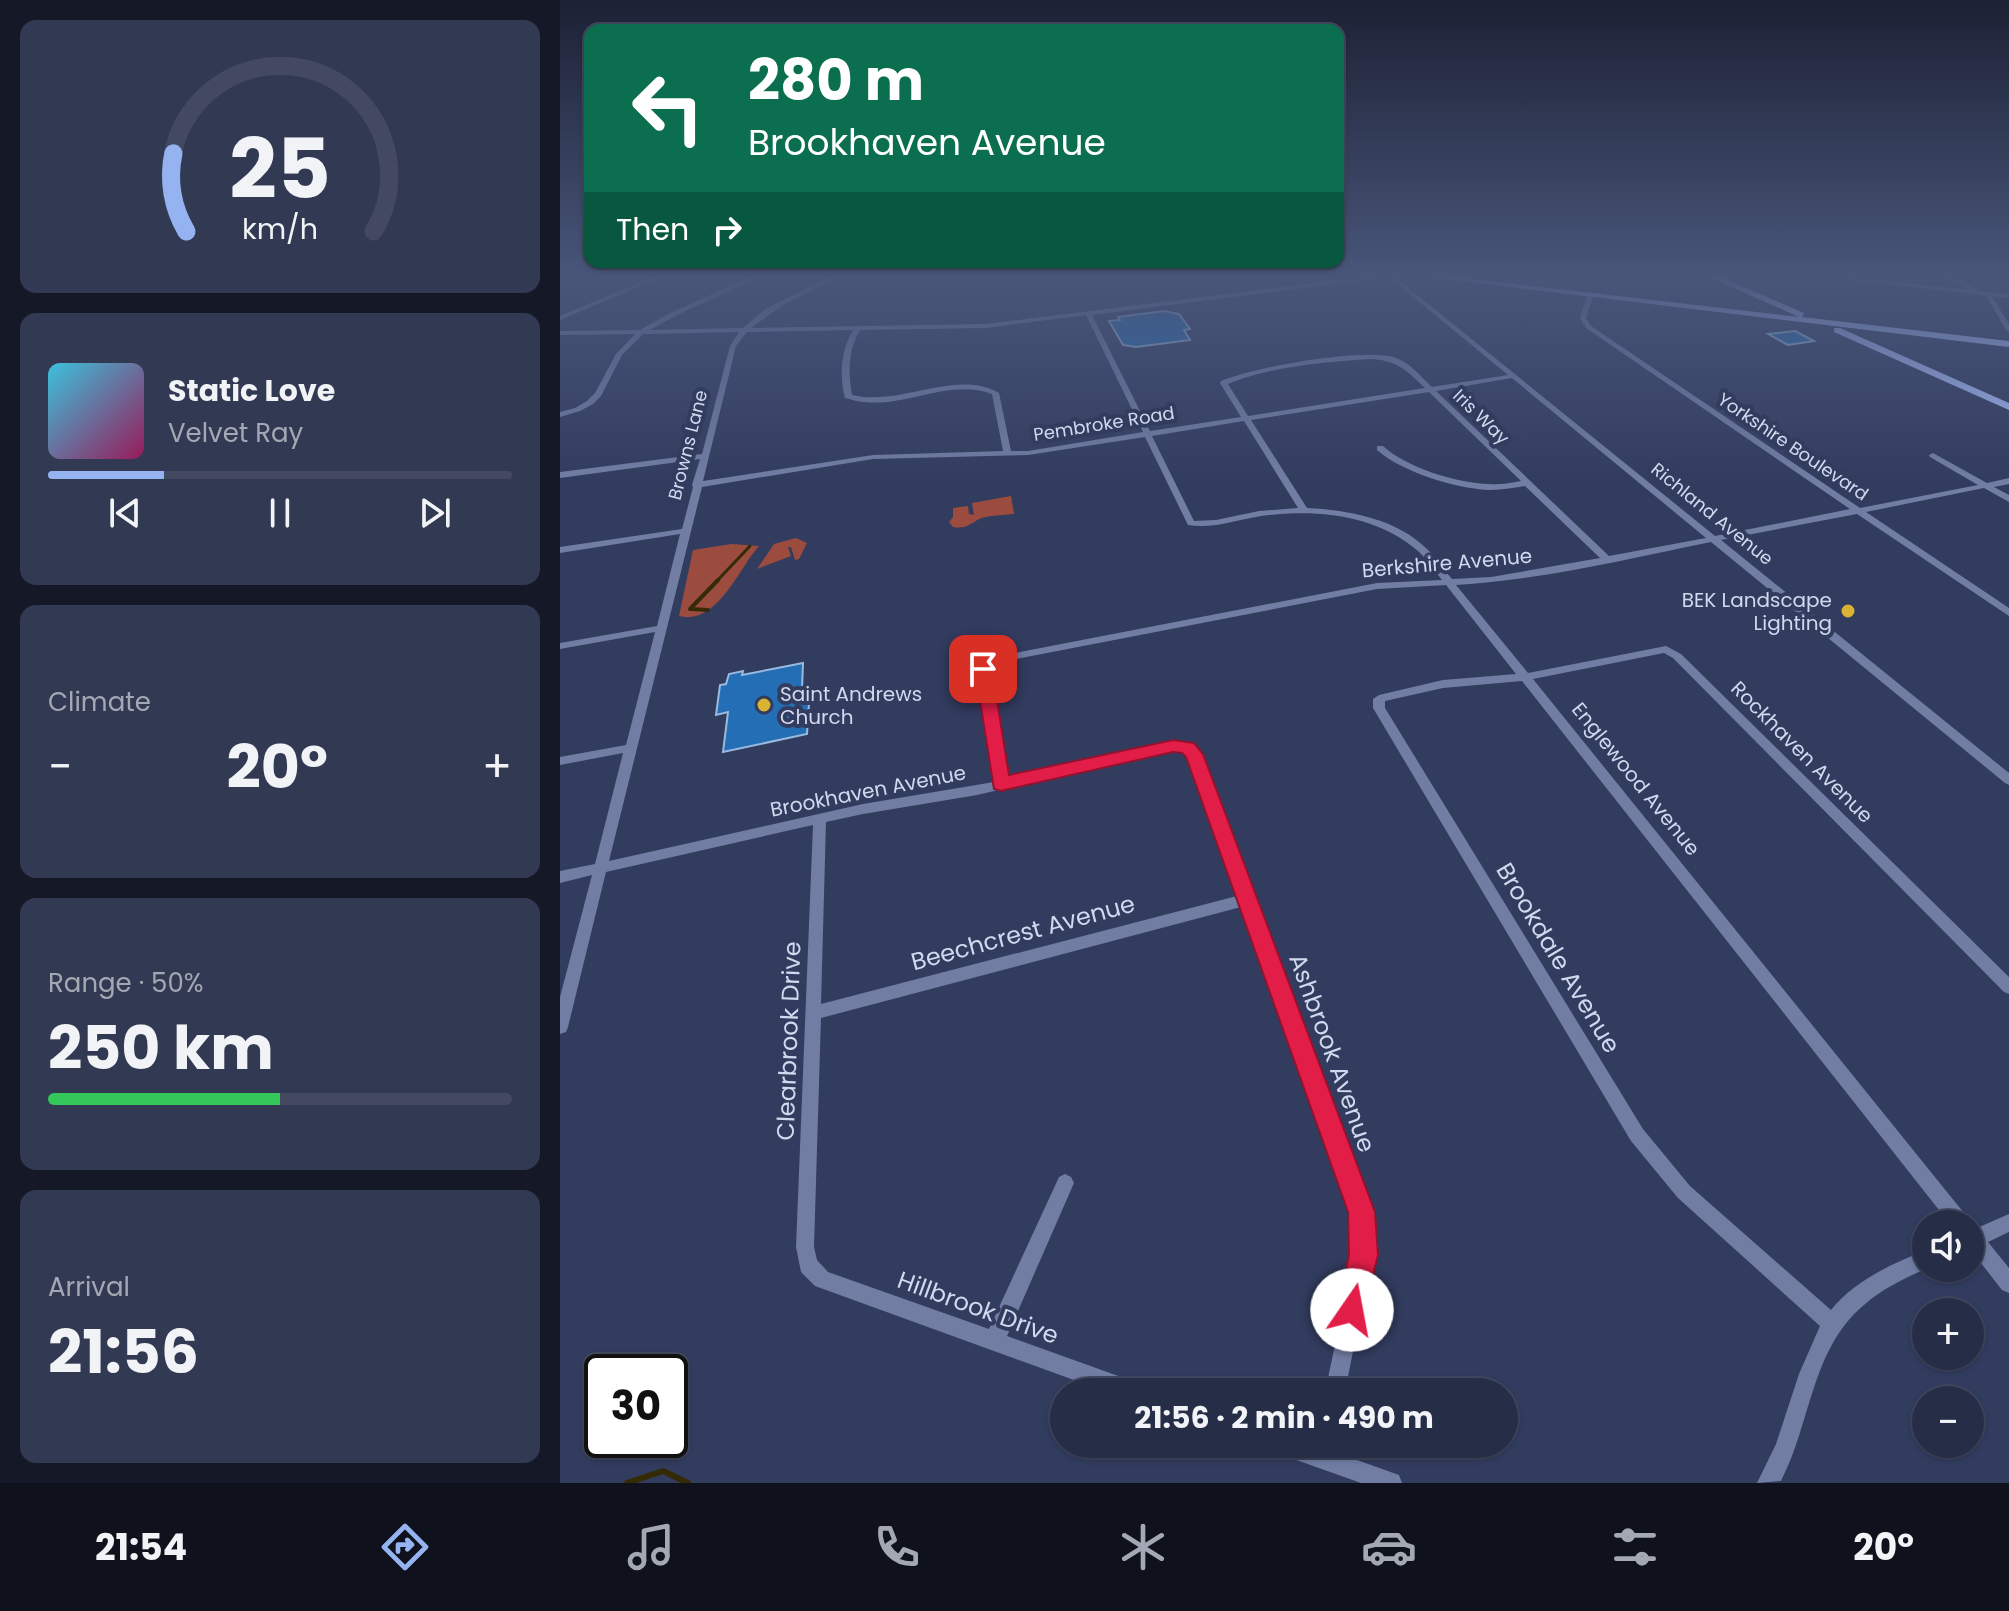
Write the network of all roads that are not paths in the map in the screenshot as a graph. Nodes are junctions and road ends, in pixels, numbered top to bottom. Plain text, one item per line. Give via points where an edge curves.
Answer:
1 (629, 343) edge
2 (734, 343) edge
3 (848, 343) edge
4 (1102, 343) edge
5 (1474, 343) edge
6 (1612, 343) edge
7 (1869, 343) edge
8 (1875, 343) edge
9 (1878, 347) junction
10 (1514, 376) junction
11 (1429, 389) junction
12 (2009, 407) edge
13 (560, 415) edge
14 (1244, 418) junction
15 (1146, 434) junction
16 (1380, 448) dead end
17 (1008, 454) junction
18 (1933, 455) dead end
19 (703, 456) junction
20 (560, 475) edge
21 (2009, 481) edge
22 (1527, 483) junction
23 (696, 485) junction
24 (1986, 485) junction
25 (2009, 499) edge
26 (1304, 510) junction
27 (1857, 510) junction
28 (685, 531) junction
29 (1713, 538) junction
30 (560, 550) edge
31 (1607, 560) junction
32 (1450, 582) junction
33 (2009, 613) edge
34 (661, 628) junction
35 (560, 646) edge
36 (1526, 677) junction
37 (1184, 746) joint
38 (630, 748) junction
39 (560, 761) edge
40 (2009, 780) edge
41 (1001, 784) junction
42 (820, 819) junction
43 (598, 868) junction
44 (560, 877) edge
45 (1245, 900) junction
46 (2009, 987) edge
47 (814, 1013) junction
48 (560, 1027) edge
49 (1065, 1183) dead end
50 (1950, 1210) edge
51 (2009, 1223) edge
52 (1984, 1230) edge
53 (1984, 1252) edge
54 (808, 1265) joint
55 (1912, 1265) edge
56 (2009, 1283) edge
57 (1833, 1324) junction
58 (994, 1341) junction
59 (1096, 1378) edge
60 (1338, 1378) edge
61 (1338, 1458) edge
62 (1391, 1483) edge
63 (1768, 1483) edge

1 - 13 street via 599,397
2 - 19 street, Browns Lane
3 - 17 street via 848,396 867,400 967,387 990,389
4 - 15 street
5 - 10 street, Richland Avenue
6 - 27 street, Yorkshire Boulevard
7 - 9 main road
8 - 9 main road
9 - 12 main road
10 - 11 street, Pembroke Road
10 - 29 street, Richland Avenue
11 - 14 street, Pembroke Road
11 - 14 street, Iris Way via 1400,361 1377,355 1242,375 1224,387
11 - 22 street, Iris Way
14 - 15 street, Pembroke Road
14 - 26 street, Iris Way
15 - 17 street, Pembroke Road
15 - 26 street, Englewood Avenue via 1189,521
16 - 22 street via 1398,462 1472,484
17 - 23 street, Pembroke Road via 873,457
18 - 24 street
19 - 20 street
19 - 23 street, Browns Lane
21 - 24 street, Berkshire Avenue
22 - 31 street, Iris Way
23 - 28 street, Browns Lane
24 - 25 street
24 - 27 street, Berkshire Avenue
26 - 32 street, Englewood Avenue via 1352,516 1390,529 1418,546
27 - 29 street, Berkshire Avenue
27 - 33 street, Yorkshire Boulevard
28 - 30 street
28 - 34 street, Browns Lane
29 - 31 street, Berkshire Avenue
29 - 40 street, Richland Avenue
31 - 32 street, Berkshire Avenue via 1516,577
32 - 36 street, Englewood Avenue
32 - 41 street, Berkshire Avenue via 1361,589 998,659 985,666 983,676
34 - 35 street
34 - 38 street, Browns Lane
36 - 46 street, Rockhaven Avenue via 1652,650 1672,652
36 - 50 street, Englewood Avenue
36 - 57 street, Brookdale Avenue via 1443,684 1385,695 1377,703 1637,1135 1684,1192
37 - 41 street, Brookhaven Avenue
37 - 45 street, Ashbrook Avenue via 1194,754
38 - 39 street
38 - 43 street, Browns Lane
41 - 42 street, Brookhaven Avenue
42 - 43 street, Brookhaven Avenue
42 - 47 street, Clearbrook Drive
43 - 44 street, Brookhaven Avenue
43 - 48 street, Browns Lane
45 - 47 street, Beechcrest Avenue
45 - 60 street, Ashbrook Avenue via 1362,1212 1363,1255
47 - 54 street, Clearbrook Drive
49 - 58 street
51 - 52 street
53 - 56 street, Englewood Avenue
54 - 58 street, Hillbrook Drive via 822,1279
55 - 57 street via 1845,1305
57 - 63 street via 1808,1373 1791,1435
58 - 59 street, Hillbrook Drive
61 - 62 street

